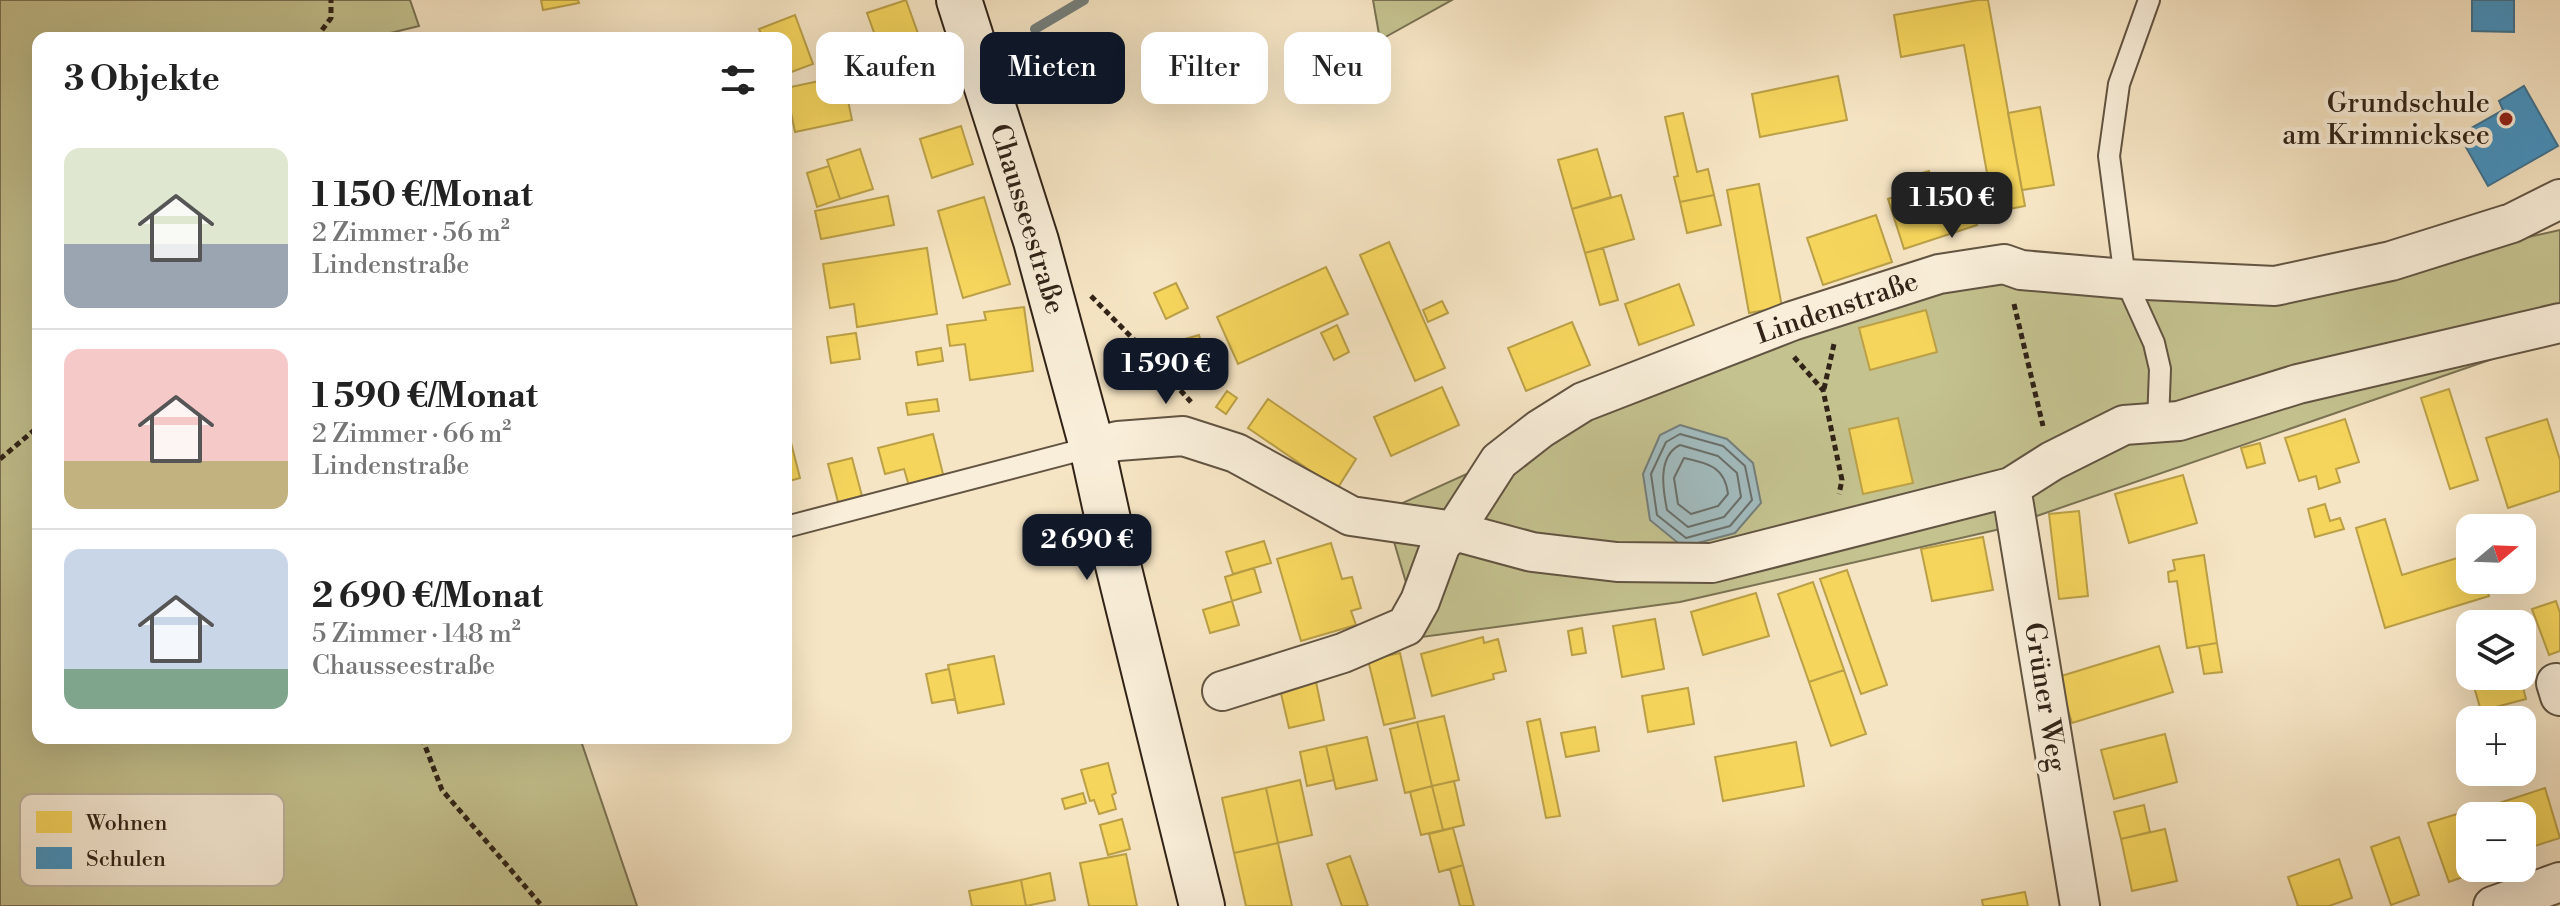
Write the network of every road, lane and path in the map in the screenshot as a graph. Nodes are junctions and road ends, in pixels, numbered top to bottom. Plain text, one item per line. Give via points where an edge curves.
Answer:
1 (331, 0) edge
2 (959, 0) edge
3 (2149, 0) edge
4 (320, 32) edge
5 (2560, 199) edge
6 (2004, 264) junction
7 (2125, 279) junction
8 (1085, 291) dead end
9 (2560, 323) edge
10 (1769, 330) junction
11 (1197, 409) dead end
12 (2158, 423) junction
13 (32, 432) edge
14 (1092, 447) junction
15 (0, 459) edge
16 (2052, 461) junction
17 (2011, 487) junction
18 (792, 525) edge
19 (1454, 531) junction
20 (1832, 532) junction
21 (1222, 691) dead end
22 (424, 744) edge
23 (2560, 882) edge
24 (542, 906) edge
25 (1202, 906) edge
26 (2080, 906) edge
27 (2493, 906) edge

1 - 4 path via 331,18
2 - 14 main road, Chausseestraße via 1036,241
3 - 7 lane via 2119,84 2109,156
5 - 7 street, Lindenstraße via 2512,223 2391,261 2275,286
6 - 7 street, Lindenstraße
6 - 10 street, Lindenstraße via 1939,274
6 - 16 path
7 - 12 lane via 2160,369
8 - 11 path
9 - 12 street via 2298,384
10 - 19 street, Lindenstraße via 1583,402 1540,429 1499,461
10 - 20 path via 1823,390 1842,480
12 - 16 street via 2124,425
13 - 15 path
14 - 18 lane
14 - 19 street via 1183,436 1236,453 1351,516
14 - 25 main road, Chausseestraße
16 - 17 street
17 - 20 street
17 - 26 street, Grüner Weg
19 - 20 street via 1532,552 1617,562 1712,563
19 - 21 street, Lindenstraße via 1441,544 1406,626 1343,653
22 - 24 path via 442,790
23 - 27 street

